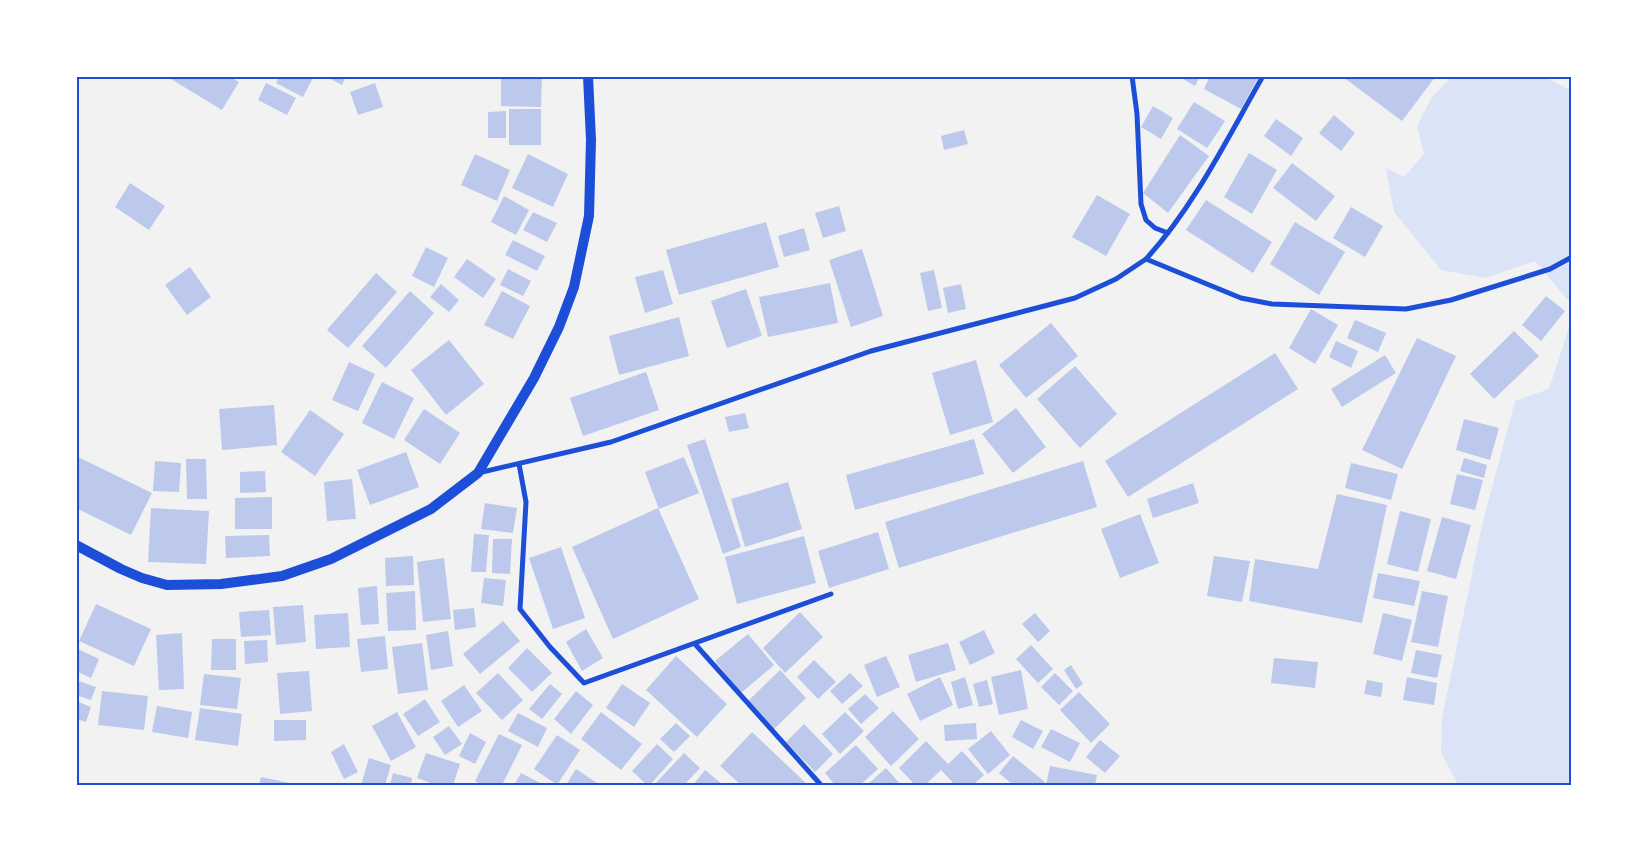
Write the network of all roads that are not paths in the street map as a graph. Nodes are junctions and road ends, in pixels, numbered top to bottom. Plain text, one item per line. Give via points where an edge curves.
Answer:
1 (588, 76) edge
2 (1132, 76) edge
3 (1263, 76) edge
4 (1168, 233) junction
5 (1572, 257) edge
6 (1146, 259) junction
7 (519, 464) junction
8 (478, 474) junction
9 (76, 545) edge
10 (831, 594) dead end
11 (695, 644) junction
12 (821, 785) edge

1 - 8 main road via 591,140 589,216 574,287 534,378
2 - 4 street via 1141,204 1146,220
3 - 4 street via 1208,172
4 - 6 street
5 - 6 street via 1550,269 1460,298 1406,309 1241,298
6 - 7 street via 1116,279 1075,298 871,351 611,442
7 - 8 street
7 - 11 street via 526,502 520,608 584,683
8 - 9 main road via 431,510 331,559 282,576 221,584 167,585 121,570
10 - 11 street
11 - 12 street

